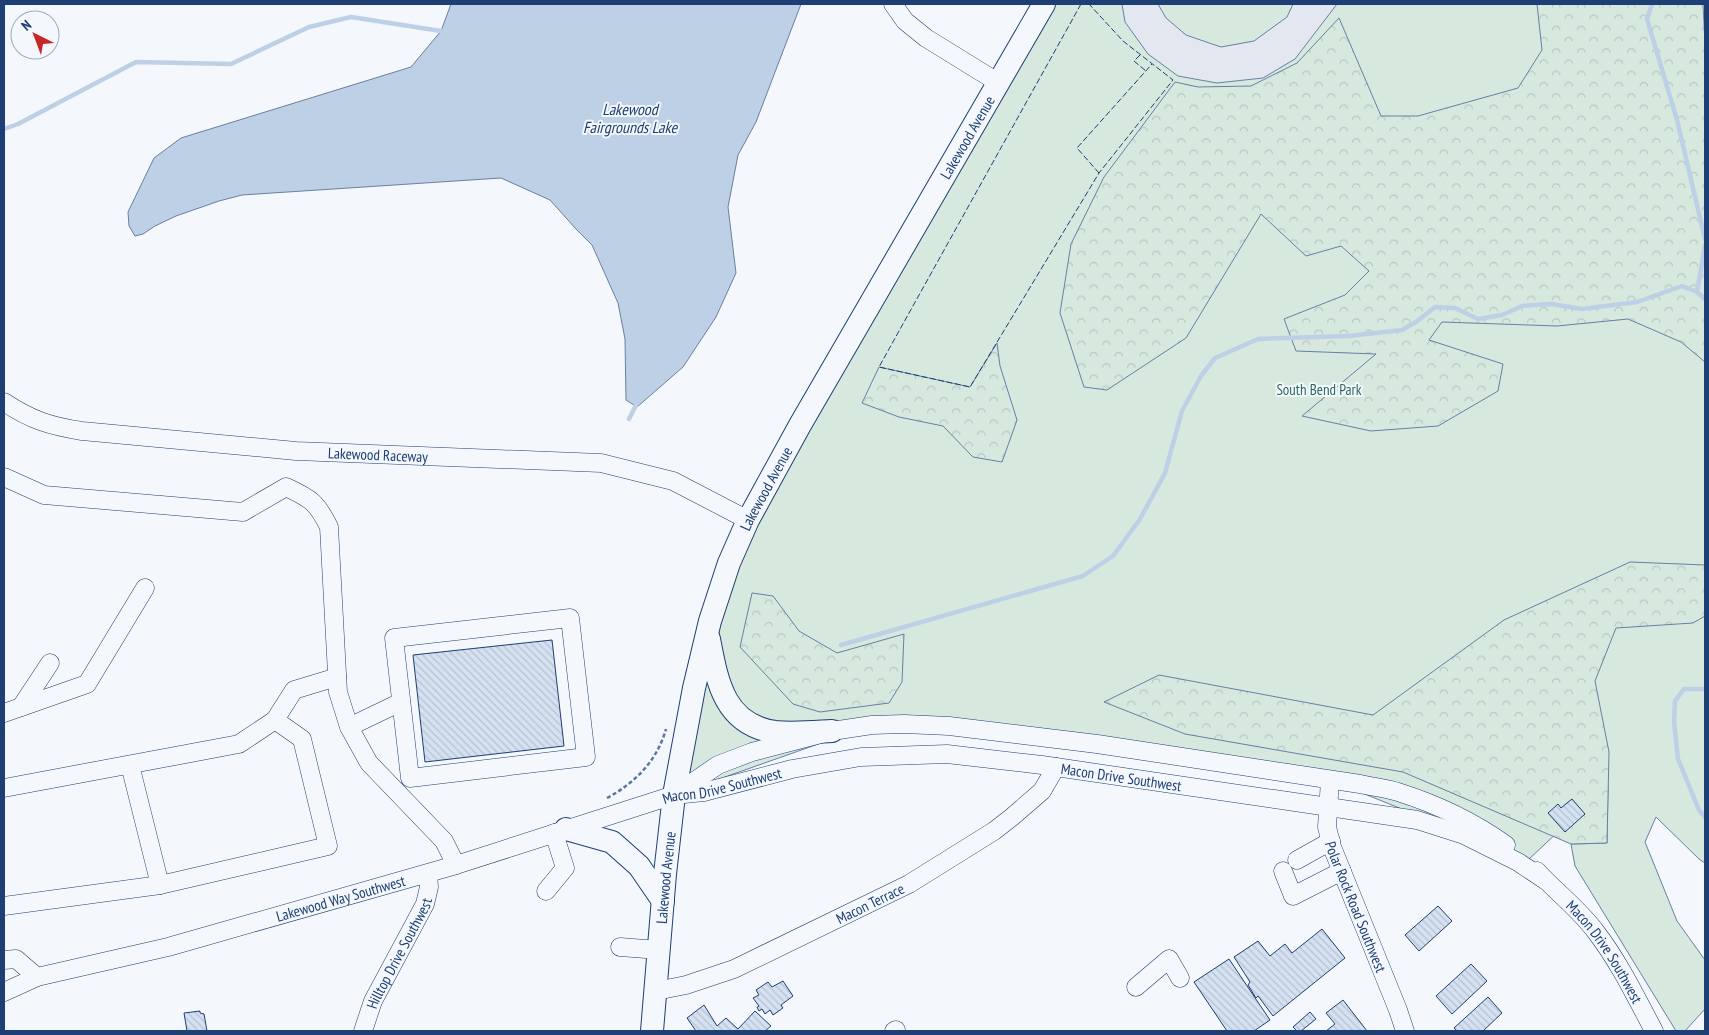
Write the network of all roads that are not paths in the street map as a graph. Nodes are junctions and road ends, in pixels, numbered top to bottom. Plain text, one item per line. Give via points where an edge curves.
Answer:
1 (894, 4) edge
2 (1044, 4) edge
3 (998, 83) junction
4 (4, 402) edge
5 (4, 477) edge
6 (748, 520) junction
7 (145, 588) dead end
8 (708, 631) junction
9 (50, 663) dead end
10 (337, 677) junction
11 (401, 702) junction
12 (21, 707) junction
13 (4, 713) edge
14 (275, 720) junction
15 (349, 727) junction
16 (832, 731) junction
17 (130, 765) junction
18 (1056, 767) junction
19 (1330, 780) junction
20 (4, 788) edge
21 (674, 795) junction
22 (1328, 807) junction
23 (560, 831) junction
24 (1331, 841) junction
25 (1298, 860) dead end
26 (456, 866) junction
27 (1342, 871) junction
28 (1283, 872) dead end
29 (428, 874) junction
30 (1545, 880) junction
31 (160, 885) junction
32 (546, 891) dead end
33 (663, 901) junction
34 (4, 906) edge
35 (620, 947) dead end
36 (659, 950) junction
37 (4, 960) edge
38 (37, 977) junction
39 (1180, 978) dead end
40 (1136, 987) dead end
41 (656, 989) junction
42 (4, 992) edge
43 (363, 1031) edge
44 (652, 1031) edge
45 (1405, 1031) edge
46 (1654, 1031) edge

1 - 3 street via 905,21 926,38
2 - 3 main road, Lakewood Avenue
3 - 6 main road, Lakewood Avenue
4 - 6 street, Lakewood Raceway via 23,415 52,427 82,431 296,451 601,463 673,481
5 - 10 street via 44,495 243,512 286,487 302,494 319,507 329,527
6 - 8 main road, Lakewood Avenue via 729,563
7 - 12 street via 87,684
8 - 16 main road via 722,690 741,719 775,732
8 - 21 main road, Lakewood Avenue
9 - 12 street
10 - 14 street via 294,690
10 - 15 street via 338,692
11 - 11 street via 410,778 586,758 570,618 394,638
11 - 15 street
12 - 13 street
14 - 17 street via 240,744
14 - 31 street via 302,739 328,846
15 - 26 street via 369,763 444,841
16 - 19 street, Macon Drive Southwest via 872,725 949,726 1097,744
16 - 21 street, Macon Drive Southwest via 726,761
17 - 20 street
17 - 31 street
18 - 21 street, Macon Drive Southwest via 947,754 861,757 792,769 704,792
18 - 22 street, Macon Drive Southwest
18 - 41 street, Macon Terrace via 1042,790 1012,817 910,884 734,969 686,985
19 - 22 street, Polar Rock Road Southwest
19 - 30 street, Macon Drive Southwest via 1397,792 1440,808 1496,837 1528,860
21 - 23 street, Lakewood Way Southwest
21 - 33 main road, Lakewood Avenue
22 - 24 street, Polar Rock Road Southwest via 1327,827
22 - 30 street, Macon Drive Southwest via 1417,820 1464,834
23 - 26 street, Lakewood Way Southwest
23 - 32 street via 565,868
23 - 33 main road via 612,842 639,866
24 - 25 street
24 - 27 street, Polar Rock Road Southwest
26 - 29 street, Lakewood Way Southwest
27 - 28 street via 1293,896
27 - 45 street, Polar Rock Road Southwest
29 - 38 street, Lakewood Way Southwest via 168,947
29 - 43 street, Hilltop Drive Southwest via 425,904 374,1001
30 - 46 street, Macon Drive Southwest via 1571,902 1596,932 1623,973
31 - 34 street
33 - 36 main road, Lakewood Avenue
35 - 36 street
36 - 41 main road, Lakewood Avenue
37 - 38 street via 16,959
38 - 42 street, Lakewood Way Southwest
39 - 40 street via 1169,959
41 - 44 main road, Lakewood Avenue

